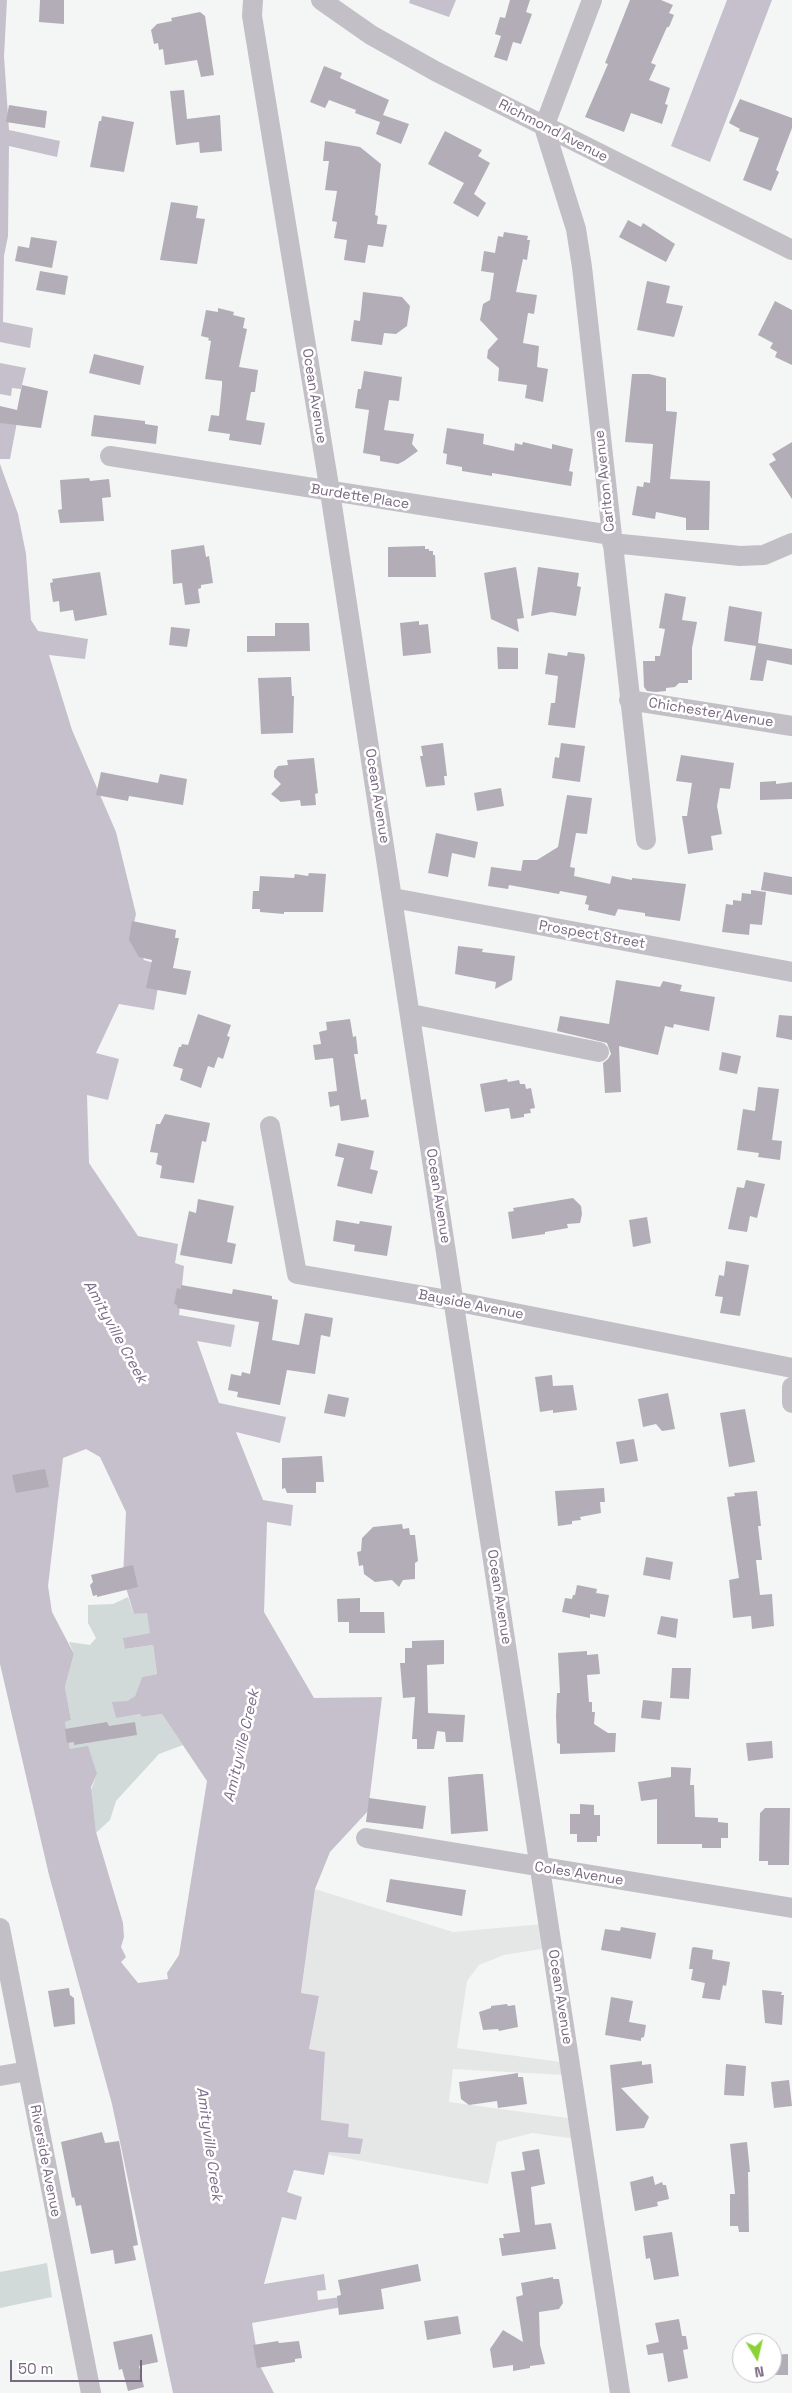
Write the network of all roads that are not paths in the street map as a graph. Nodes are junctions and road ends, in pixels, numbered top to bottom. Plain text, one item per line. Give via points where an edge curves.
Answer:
1 (253, 0) edge
2 (321, 0) edge
3 (592, 0) edge
4 (544, 127) junction
5 (792, 250) edge
6 (110, 456) dead end
7 (330, 492) junction
8 (611, 539) junction
9 (792, 543) edge
10 (629, 700) junction
11 (792, 726) edge
12 (646, 840) dead end
13 (393, 898) junction
14 (792, 972) edge
15 (410, 1014) junction
16 (600, 1052) dead end
17 (270, 1126) dead end
18 (454, 1301) junction
19 (792, 1368) edge
20 (792, 1387) edge
21 (792, 1403) edge
22 (366, 1838) dead end
23 (540, 1868) junction
24 (792, 1908) edge
25 (0, 1928) edge
26 (28, 2070) junction
27 (0, 2076) edge
28 (90, 2393) edge
29 (620, 2393) edge

1 - 7 street, Ocean Avenue via 254,26
2 - 4 street, Richmond Avenue via 371,35
3 - 4 street
4 - 5 street, Richmond Avenue
4 - 8 street, Carlton Avenue via 576,229
6 - 7 street, Burdette Place
7 - 8 street, Burdette Place
7 - 13 street, Ocean Avenue
8 - 9 street, Burdette Place via 740,556 764,554
8 - 10 street, Carlton Avenue
10 - 11 street, Chichester Avenue
10 - 12 street, Carlton Avenue
13 - 14 street, Prospect Street
13 - 15 street, Ocean Avenue
15 - 16 street
15 - 18 street, Ocean Avenue
17 - 18 street, Bayside Avenue via 297,1274
18 - 19 street, Bayside Avenue
18 - 23 street, Ocean Avenue
20 - 21 street
22 - 23 street, Coles Avenue
23 - 24 street, Coles Avenue
23 - 29 street, Ocean Avenue
25 - 26 street, Riverside Avenue
26 - 27 street
26 - 28 street, Riverside Avenue

